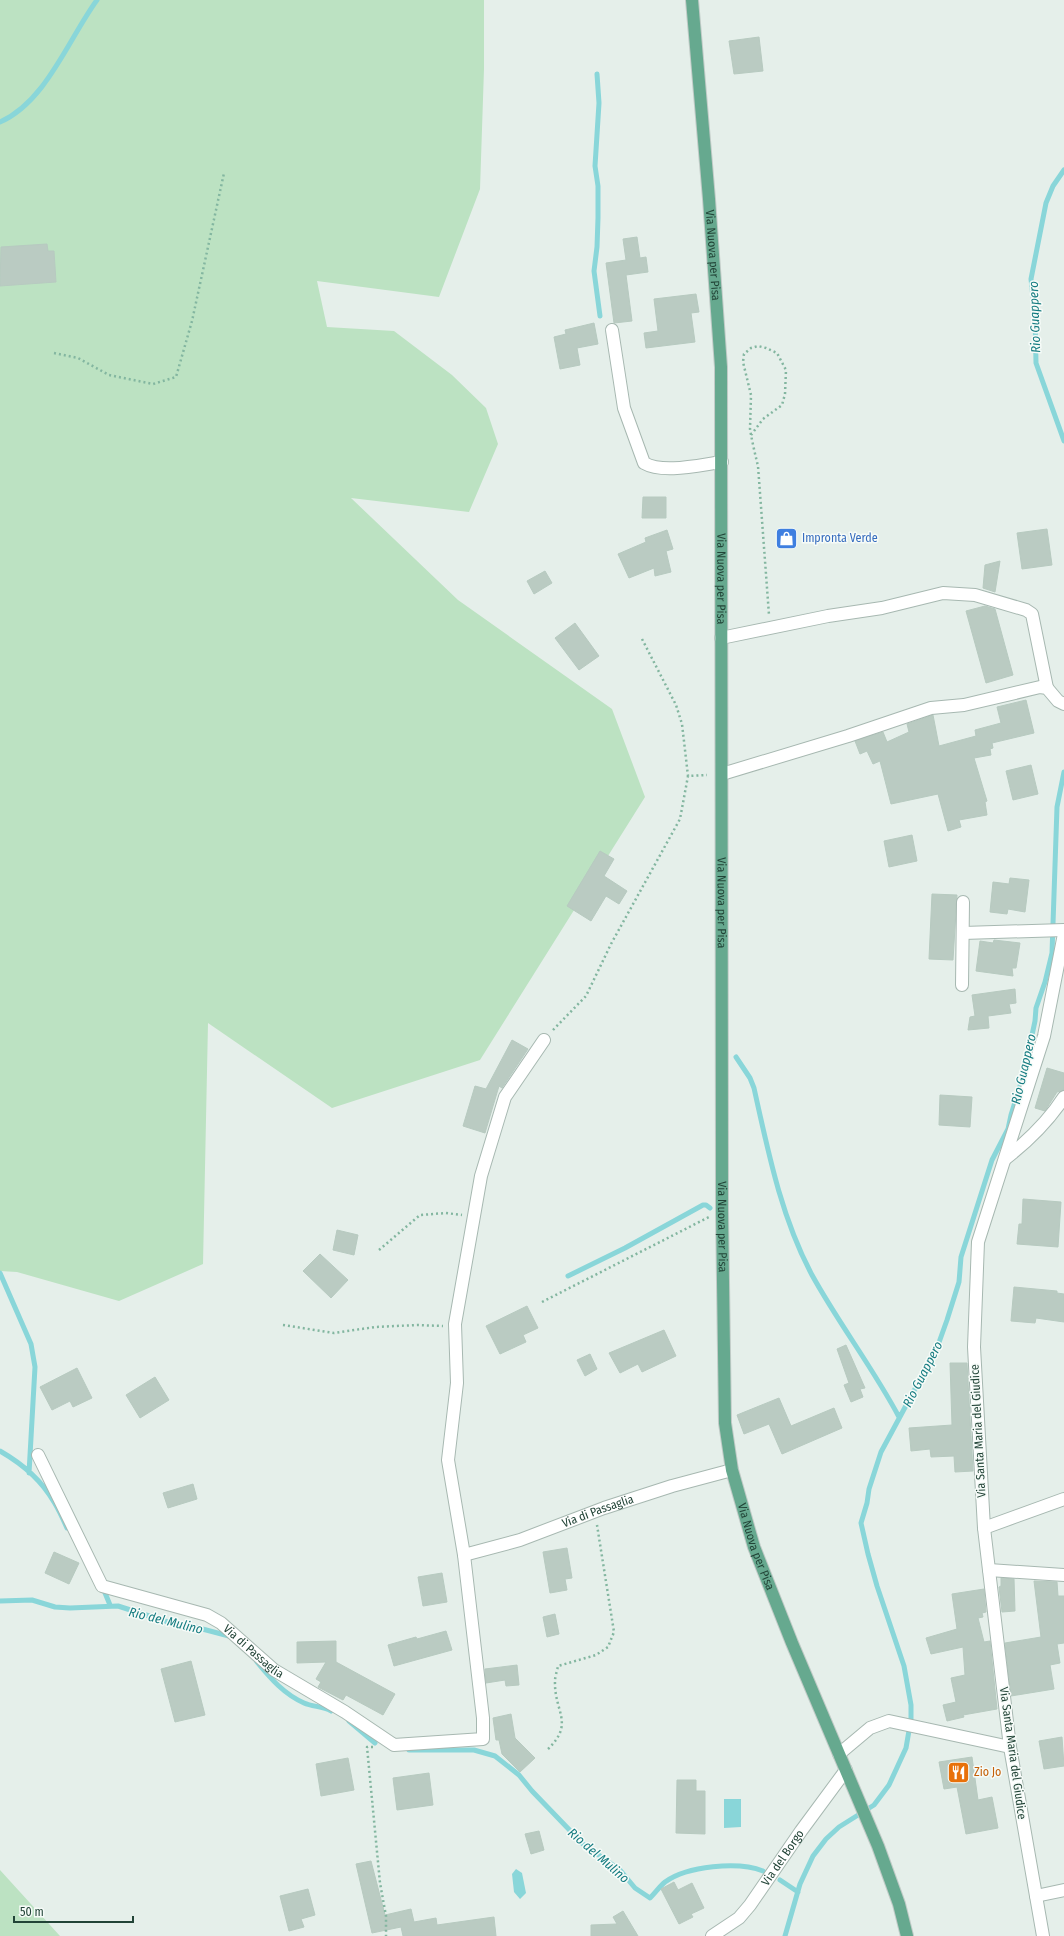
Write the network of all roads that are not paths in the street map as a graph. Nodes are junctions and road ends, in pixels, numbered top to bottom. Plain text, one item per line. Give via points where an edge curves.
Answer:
1 (692, 0) edge
2 (612, 330) dead end
3 (722, 462) junction
4 (721, 638) junction
5 (1047, 688) junction
6 (1064, 704) edge
7 (722, 774) junction
8 (963, 902) dead end
9 (1062, 932) edge
10 (963, 933) junction
11 (962, 985) dead end
12 (544, 1040) road end
13 (1064, 1098) edge
14 (1004, 1159) junction
15 (38, 1455) dead end
16 (732, 1470) junction
17 (1064, 1499) edge
18 (984, 1528) junction
19 (464, 1555) junction
20 (989, 1570) junction
21 (1064, 1575) edge
22 (1010, 1747) junction
23 (839, 1754) junction
24 (846, 1770) junction
25 (1064, 1890) edge
26 (1036, 1896) junction
27 (712, 1936) edge
28 (907, 1936) edge
29 (1043, 1936) edge

1 - 3 main road, Via Nuova per Pisa via 719,335
2 - 3 street via 624,408 644,463 652,468 668,469
3 - 4 main road, Via Nuova per Pisa
4 - 5 street via 828,616 882,608 943,593 975,595 1032,614
4 - 7 main road, Via Nuova per Pisa
5 - 6 street
5 - 7 street via 1040,687 964,705 931,708
7 - 16 main road, Via Nuova per Pisa via 722,1211 725,1416
8 - 10 street
9 - 10 street via 1036,930
9 - 14 street, Via Santa Maria del Giudice via 1044,1036
10 - 11 street
12 - 19 street via 505,1097 482,1176 455,1327 457,1383 448,1460
13 - 14 street via 1055,1112 1030,1139
14 - 18 street, Via Santa Maria del Giudice via 978,1242 974,1347
15 - 19 street, Via di Passaglia via 102,1586 212,1617 274,1670 345,1712 394,1745 484,1740 484,1718
16 - 19 street, Via di Passaglia via 672,1486 520,1540
16 - 23 main road, Via Nuova per Pisa via 754,1547
17 - 18 street
18 - 20 street, Via Santa Maria del Giudice
20 - 21 street
20 - 22 street, Via Santa Maria del Giudice
22 - 23 street via 889,1721 870,1728
22 - 26 street, Via Santa Maria del Giudice
23 - 24 main road, Via Nuova per Pisa
24 - 27 street, Via del Borgo via 750,1905 739,1918
24 - 28 main road, Via Nuova per Pisa via 878,1846 899,1904
25 - 26 street
26 - 29 street, Via Santa Maria del Giudice

